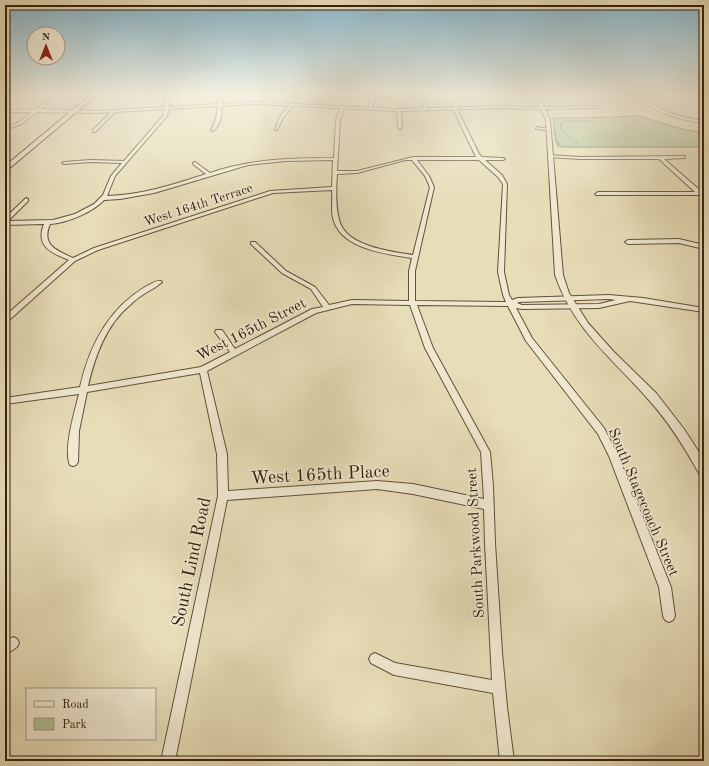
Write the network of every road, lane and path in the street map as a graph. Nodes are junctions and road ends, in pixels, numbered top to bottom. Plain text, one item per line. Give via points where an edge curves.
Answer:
1 (53, 129) edge
2 (96, 129) edge
3 (154, 129) edge
4 (338, 129) edge
5 (464, 129) edge
6 (548, 129) edge
7 (94, 131) dead end
8 (550, 156) junction
9 (660, 157) junction
10 (413, 158) junction
11 (683, 158) dead end
12 (336, 159) junction
13 (480, 159) junction
14 (503, 160) dead end
15 (126, 162) junction
16 (64, 163) dead end
17 (195, 163) dead end
18 (5, 170) edge
19 (335, 173) junction
20 (210, 174) junction
21 (334, 188) junction
22 (598, 194) dead end
23 (702, 195) edge
24 (103, 198) junction
25 (26, 200) dead end
26 (5, 222) edge
27 (48, 222) junction
28 (628, 242) dead end
29 (254, 243) dead end
30 (704, 247) edge
31 (414, 257) junction
32 (73, 260) junction
33 (159, 282) dead end
34 (568, 298) junction
35 (629, 300) junction
36 (412, 302) junction
37 (510, 304) junction
38 (573, 306) junction
39 (327, 308) junction
40 (704, 310) edge
41 (5, 320) edge
42 (219, 332) dead end
43 (234, 353) junction
44 (202, 370) junction
45 (83, 390) junction
46 (5, 401) edge
47 (73, 462) dead end
48 (704, 471) edge
49 (223, 496) junction
50 (488, 505) junction
51 (669, 616) dead end
52 (375, 659) dead end
53 (498, 688) junction
54 (168, 761) edge
55 (507, 761) edge

1 - 18 main road
2 - 7 street
3 - 15 street
4 - 12 street
5 - 13 street, South Stagecoach Street
6 - 8 street
8 - 9 street
8 - 34 street via 559,275
9 - 11 street
9 - 23 street
10 - 13 street
10 - 19 street via 396,160 357,172
10 - 31 street, South Parkwood Street via 432,187
12 - 19 street
12 - 20 street via 263,161
13 - 14 street
13 - 37 street, South Stagecoach Street via 500,176 505,184 500,272
15 - 16 street
15 - 24 street via 113,176
17 - 20 street
19 - 21 street
20 - 24 street via 137,195
21 - 31 street via 336,218 339,228 344,233 373,249
21 - 32 street, West 164th Terrace via 272,192 96,249
22 - 23 street
24 - 27 street via 96,205 77,215
25 - 26 street
26 - 27 street
27 - 32 street via 44,234 47,245 51,250
28 - 30 street via 679,241
29 - 39 street via 284,272 313,288
31 - 36 street, South Parkwood Street
32 - 41 street, West 164th Terrace
33 - 45 street via 141,291 108,324 96,345
34 - 35 street, West 165th Street via 609,297
34 - 37 street, West 165th Street via 518,300
34 - 38 street
35 - 38 street, West 165th Street via 599,306
35 - 40 street, West 165th Street
36 - 37 street, West 165th Street
36 - 39 street, West 165th Street via 352,302
36 - 50 street, South Parkwood Street via 429,348 485,452
37 - 38 street, West 165th Street via 522,307
37 - 51 street, South Stagecoach Street via 529,339 601,431 613,455 664,587
38 - 48 street via 591,333 666,414
39 - 43 street, West 165th Street via 314,311
42 - 43 street
43 - 44 street, West 165th Street
44 - 45 street, West 165th Street
44 - 49 street, South Lind Road via 222,454
45 - 46 street, West 165th Street
45 - 47 street via 72,444
49 - 50 street, West 165th Place via 376,485 413,489
49 - 54 street, South Lind Road
50 - 53 street, South Parkwood Street
52 - 53 street via 394,669
53 - 55 street, South Parkwood Street

